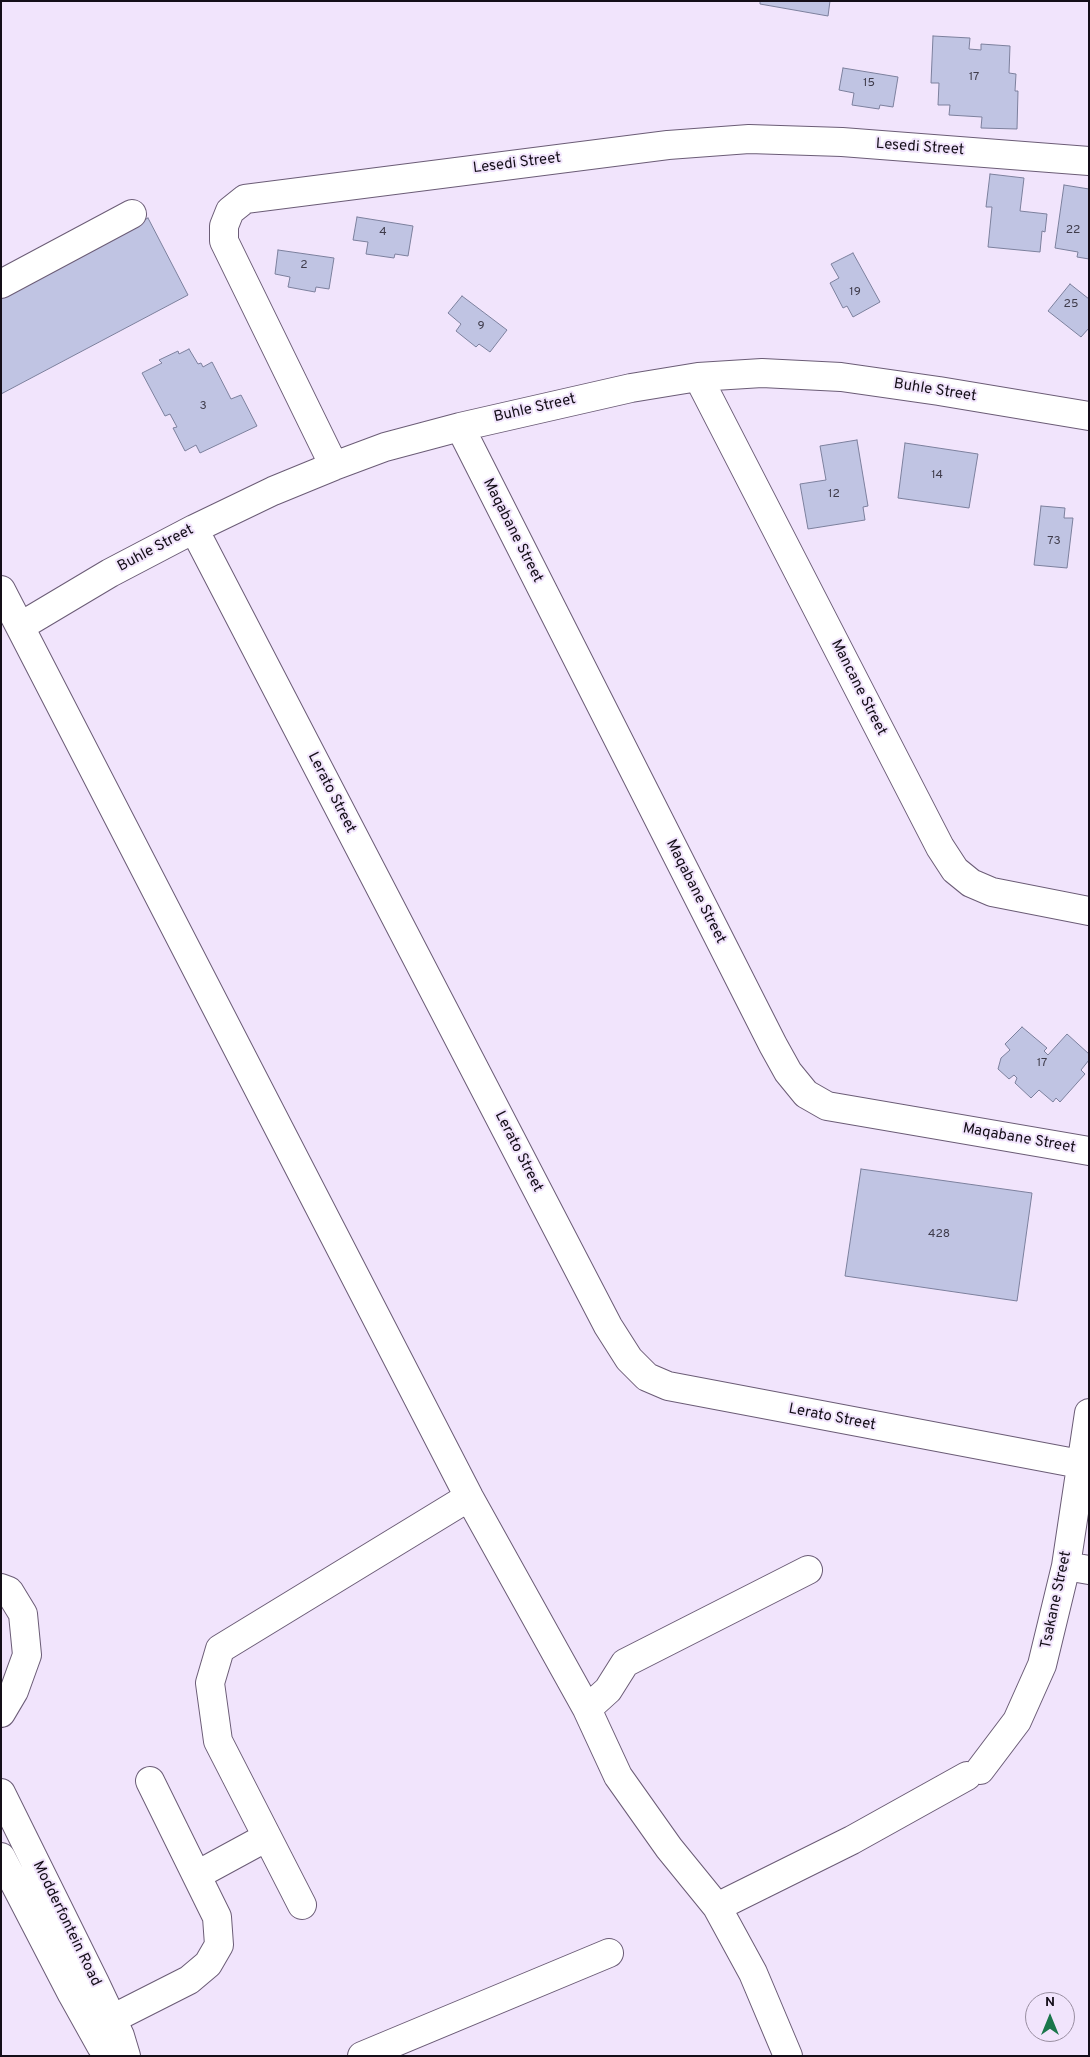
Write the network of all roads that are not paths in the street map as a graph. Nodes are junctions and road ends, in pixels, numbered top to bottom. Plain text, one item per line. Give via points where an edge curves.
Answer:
1 (1089, 161) edge
2 (132, 214) dead end
3 (1, 284) edge
4 (698, 377) junction
5 (1089, 416) edge
6 (460, 427) junction
7 (334, 466) junction
8 (194, 529) junction
9 (1, 590) edge
10 (21, 626) junction
11 (1089, 911) edge
12 (1089, 1151) edge
13 (1089, 1413) edge
14 (1080, 1464) junction
15 (469, 1497) junction
16 (1077, 1568) edge
17 (808, 1570) dead end
18 (1, 1588) edge
19 (587, 1709) junction
20 (1, 1713) edge
21 (150, 1781) dead end
22 (1, 1793) edge
23 (267, 1837) junction
24 (1, 1857) edge
25 (197, 1874) junction
26 (302, 1905) dead end
27 (717, 1907) junction
28 (609, 1953) dead end
29 (112, 2019) junction
30 (110, 2056) edge
31 (126, 2056) edge
32 (362, 2056) edge
33 (788, 2056) edge

1 - 7 street, Lesedi Street via 842,142 749,139 668,145 245,199 230,212 224,226 224,241
2 - 3 street
4 - 5 street, Buhle Street via 762,373 841,377
4 - 6 street, Buhle Street via 631,388
4 - 11 street, Mancane Street via 955,870 971,883 992,892
6 - 7 street, Buhle Street via 385,447
6 - 12 street, Maqabane Street via 773,1045 788,1072 806,1094 836,1108
7 - 8 street, Buhle Street
8 - 10 street, Buhle Street via 110,573
8 - 14 street, Lerato Street via 608,1326 629,1358 647,1377 675,1388
9 - 10 street
10 - 15 street
13 - 14 street, Tsakane Street
14 - 16 street, Tsakane Street
15 - 19 street
15 - 23 street via 220,1648 210,1684 218,1741
16 - 27 street, Tsakane Street via 1042,1665 1017,1721 973,1773 852,1840
17 - 19 street via 625,1663 608,1690
18 - 20 street via 9,1591 22,1614 27,1655 14,1692
19 - 27 street via 618,1776 669,1848
21 - 25 street
22 - 29 street, Modderfontein Road
23 - 25 street
23 - 26 street
24 - 30 street, Modderfontein Road via 72,1994
25 - 29 street via 217,1917 219,1945 208,1964 189,1980
27 - 33 street via 753,1973
28 - 32 street
29 - 31 street, Modderfontein Road

